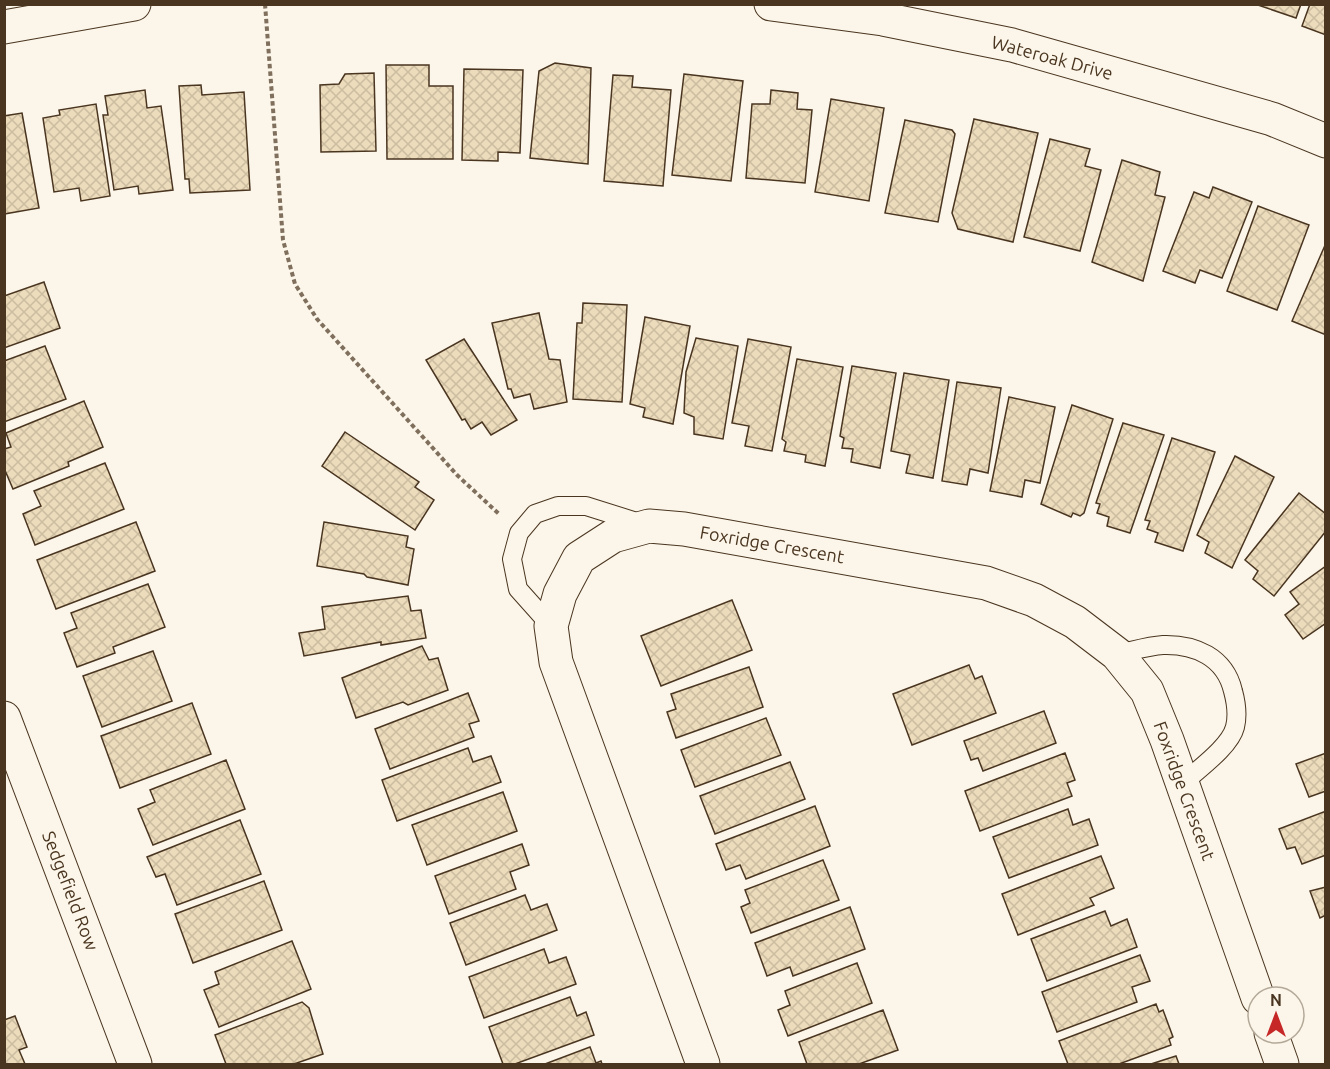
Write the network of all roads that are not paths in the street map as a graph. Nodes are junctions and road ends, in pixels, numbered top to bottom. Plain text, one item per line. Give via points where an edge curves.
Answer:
1 (134, 4) edge
2 (771, 4) edge
3 (4, 27) edge
4 (1326, 141) edge
5 (650, 526) junction
6 (551, 626) junction
7 (1117, 654) junction
8 (4, 718) edge
9 (1182, 784) junction
10 (1253, 985) edge
11 (1275, 1045) edge
12 (135, 1065) edge
13 (703, 1065) edge
14 (1282, 1065) edge

1 - 3 street
2 - 4 street, Wateroak Drive via 883,19 1012,45 1272,119
5 - 6 street, Foxridge Crescent via 613,537 579,558 560,594
5 - 6 lane via 586,506 558,506 535,514 519,533 512,559 518,589
5 - 7 street, Foxridge Crescent via 986,583 1034,600 1075,622
6 - 13 street, Foxridge Crescent via 556,662
7 - 9 street, Foxridge Crescent via 1147,691
7 - 9 lane via 1163,645 1195,649 1218,662 1231,682 1235,728 1225,743
8 - 12 street, Sedgefield Row
9 - 10 street, Foxridge Crescent
11 - 14 street

